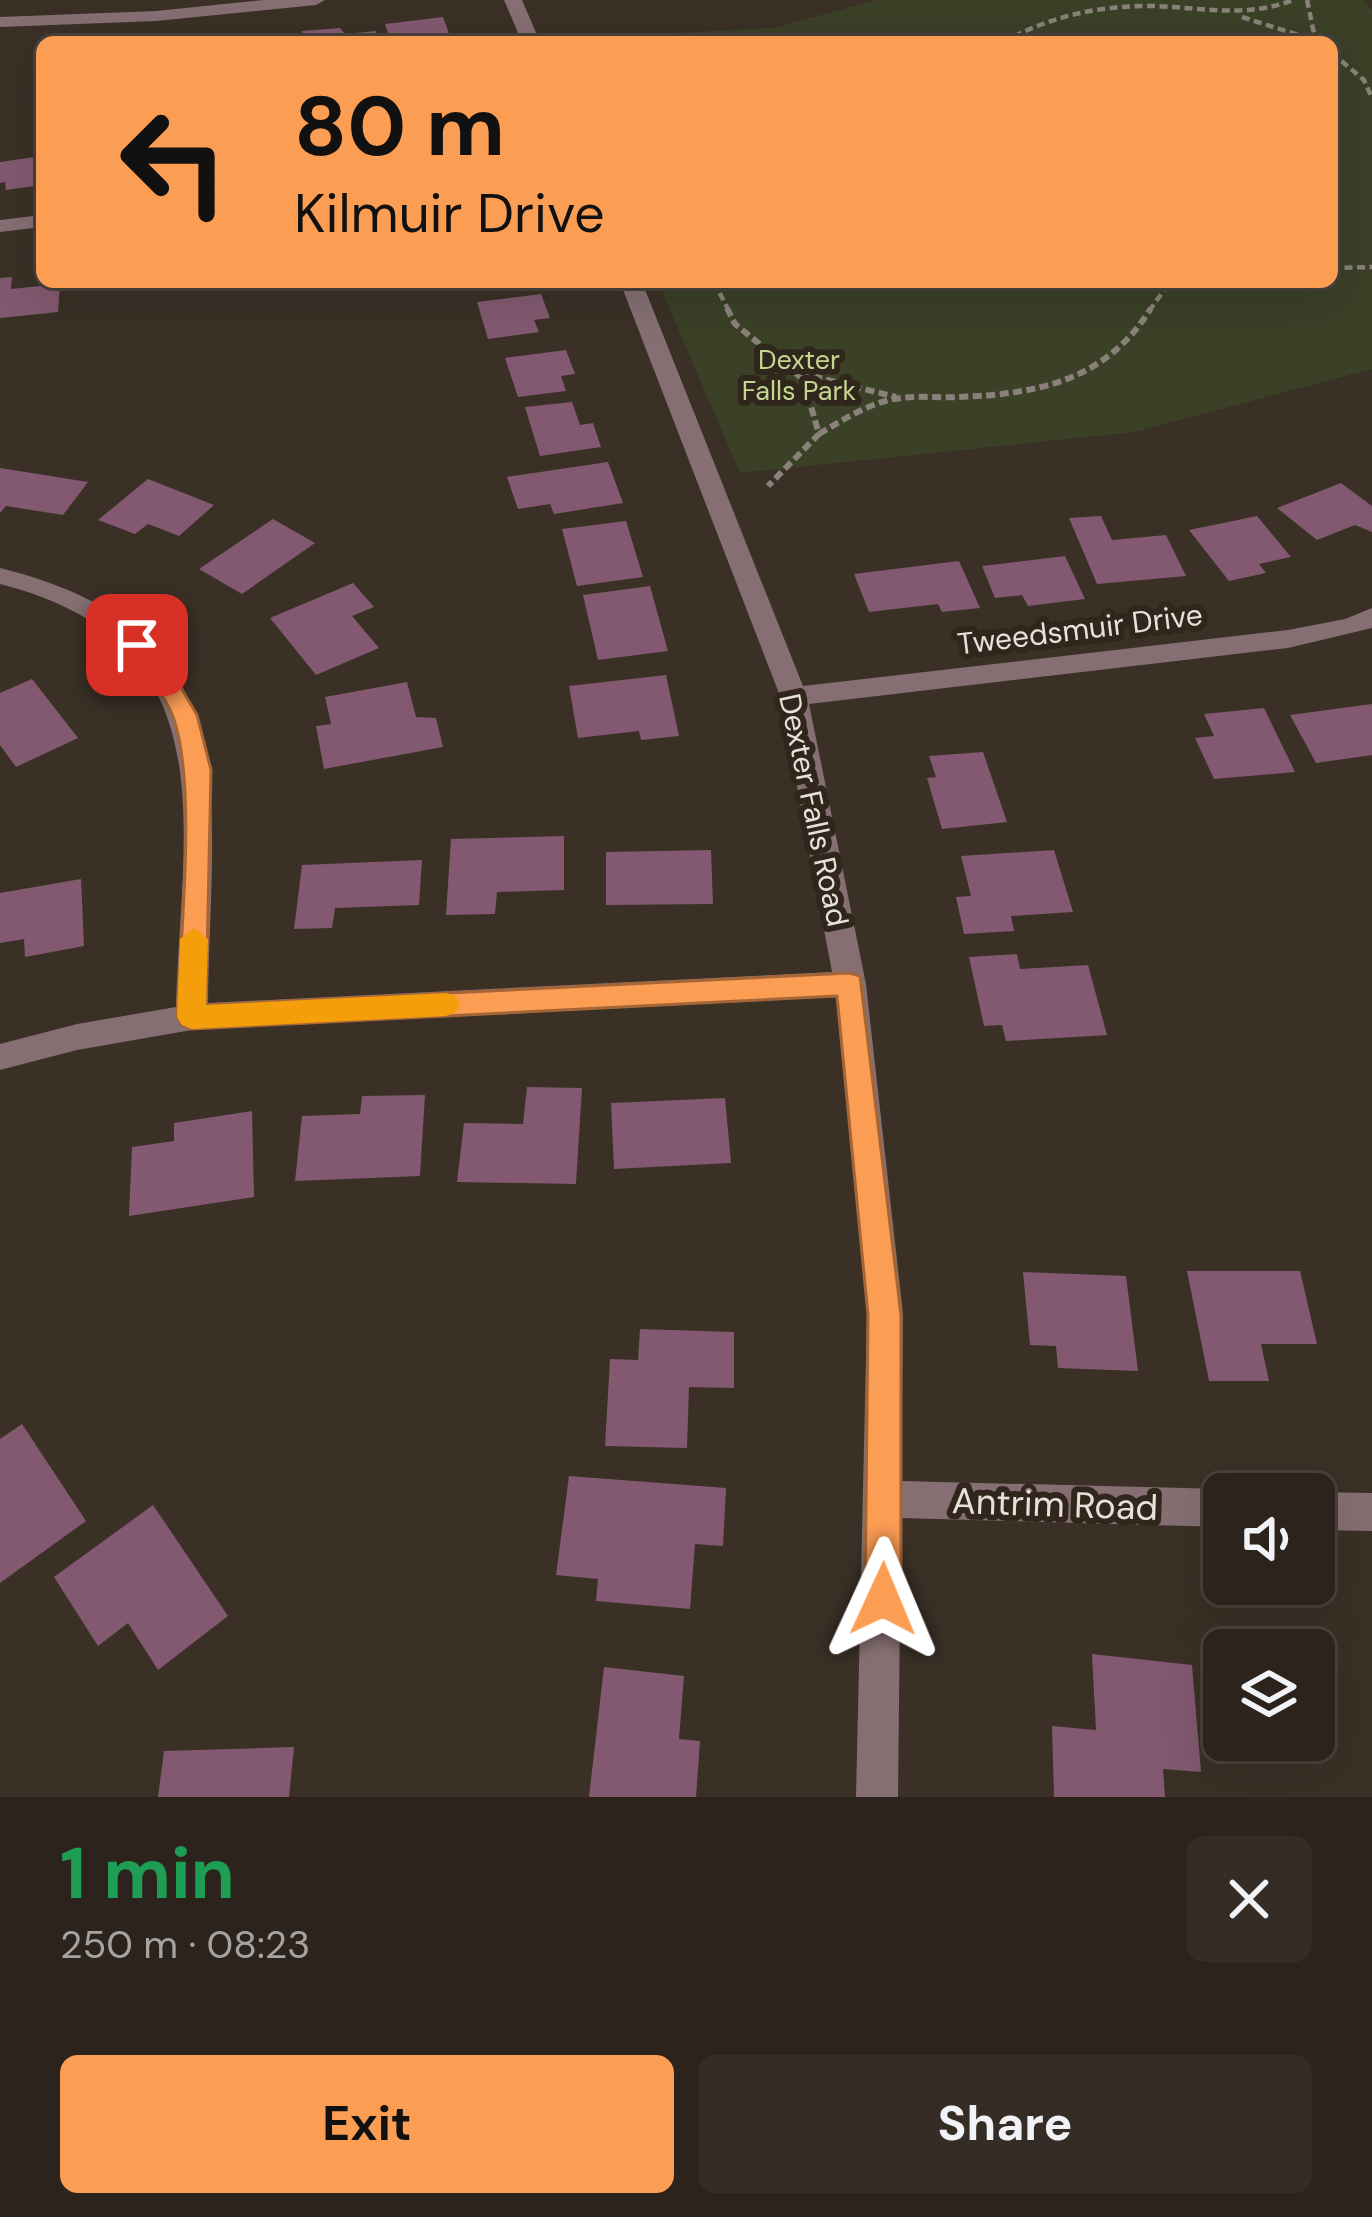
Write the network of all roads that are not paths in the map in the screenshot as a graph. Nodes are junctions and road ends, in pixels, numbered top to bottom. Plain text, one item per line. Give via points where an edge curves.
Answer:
1 (316, 0) edge
2 (513, 0) edge
3 (0, 22) edge
4 (528, 36) edge
5 (36, 222) edge
6 (0, 226) edge
7 (633, 288) edge
8 (0, 576) edge
9 (1372, 617) edge
10 (794, 696) junction
11 (850, 984) junction
12 (192, 1017) junction
13 (0, 1057) edge
14 (885, 1499) junction
15 (1203, 1507) edge
16 (1335, 1511) edge
17 (1372, 1512) edge
18 (878, 1797) edge

1 - 3 street
2 - 4 street
5 - 6 street
7 - 10 street, Dexter Falls Road
8 - 12 street via 56,592 120,627 154,663 184,715 198,770
9 - 10 street, Tweedsmuir Drive via 1288,640
10 - 11 street, Dexter Falls Road
11 - 12 street
11 - 14 street, Dexter Falls Road via 885,1315
12 - 13 street
14 - 15 street, Antrim Road
14 - 18 street, Dexter Falls Road
16 - 17 street

